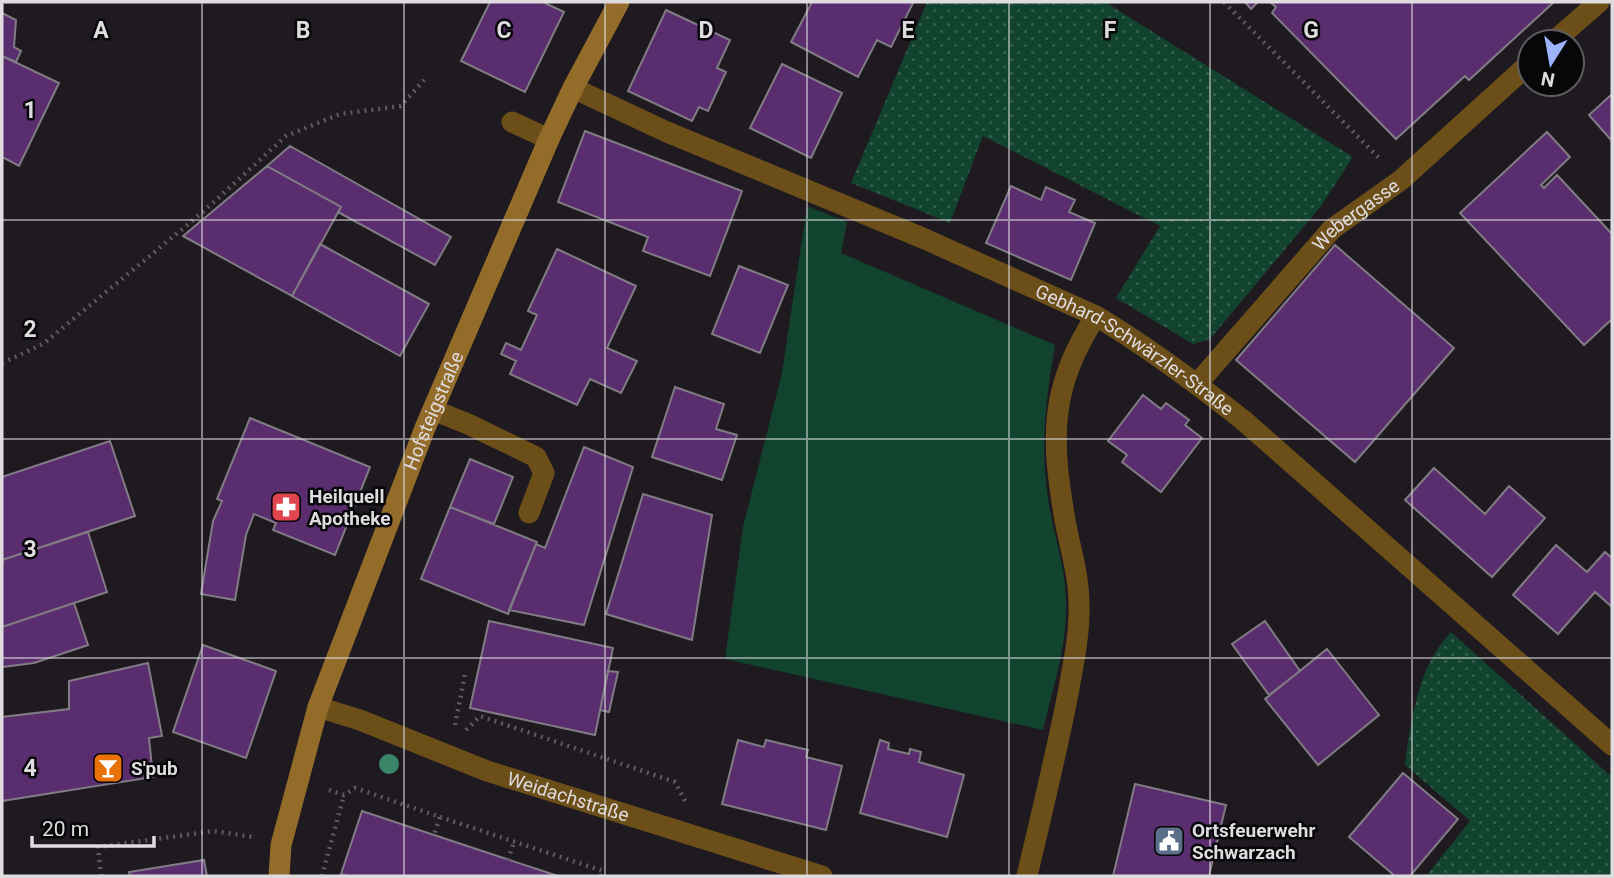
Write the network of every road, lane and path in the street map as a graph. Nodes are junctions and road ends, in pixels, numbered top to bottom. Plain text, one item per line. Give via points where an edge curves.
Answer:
1 (619, 2) edge
2 (1224, 2) edge
3 (1599, 2) edge
4 (1569, 28) edge
5 (1516, 76) edge
6 (424, 80) dead end
7 (573, 88) junction
8 (512, 122) dead end
9 (549, 139) junction
10 (1401, 180) junction
11 (1096, 316) junction
12 (2, 363) edge
13 (1198, 384) junction
14 (433, 410) junction
15 (529, 513) dead end
16 (465, 674) dead end
17 (318, 707) junction
18 (452, 735) dead end
19 (461, 735) dead end
20 (1612, 745) edge
21 (675, 782) dead end
22 (321, 788) dead end
23 (344, 795) junction
24 (440, 817) junction
25 (434, 835) dead end
26 (257, 838) dead end
27 (514, 842) junction
28 (508, 860) dead end
29 (101, 876) edge
30 (279, 876) edge
31 (321, 876) edge
32 (601, 876) edge
33 (822, 876) edge
34 (1027, 876) edge

1 - 7 main road, Hofsteigstraße
2 - 10 path
3 - 4 street
5 - 10 street, Webergasse
6 - 12 path via 401,106 341,114 286,136 203,212 43,344
7 - 9 main road, Hofsteigstraße
7 - 11 street, Gebhard-Schwärzler-Straße
8 - 9 street
9 - 14 main road, Hofsteigstraße
10 - 13 street, Webergasse via 1332,229
11 - 13 street, Gebhard-Schwärzler-Straße
11 - 34 street via 1070,360 1056,412 1055,438 1079,605 1061,729
13 - 20 street, Gebhard-Schwärzler-Straße
14 - 15 street via 536,457 544,473
14 - 17 main road, Hofsteigstraße
16 - 18 path
17 - 30 main road, Hofsteigstraße via 281,845
17 - 33 street, Weidachstraße via 487,771
19 - 21 path via 480,716
22 - 23 path
23 - 24 path via 355,788
23 - 31 path
24 - 25 path
24 - 27 path
26 - 29 path via 214,831 97,847
27 - 28 path
27 - 32 path via 603,871

